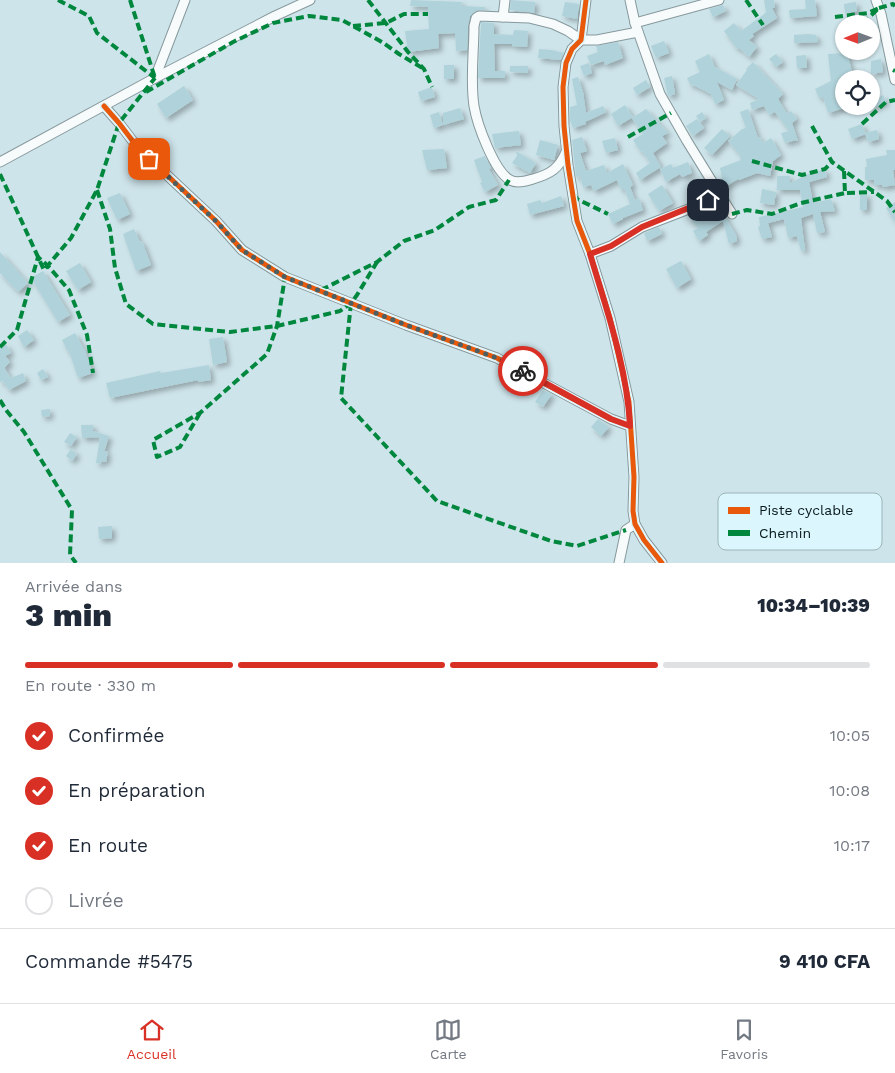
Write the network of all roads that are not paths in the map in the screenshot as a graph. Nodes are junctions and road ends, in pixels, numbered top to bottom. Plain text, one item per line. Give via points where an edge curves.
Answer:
1 (185, 0) edge
2 (310, 0) edge
3 (505, 0) edge
4 (586, 0) edge
5 (630, 0) edge
6 (719, 0) edge
7 (876, 0) edge
8 (504, 17) junction
9 (637, 27) junction
10 (582, 40) junction
11 (155, 78) junction
12 (895, 80) edge
13 (104, 106) junction
14 (567, 150) junction
15 (0, 162) edge
16 (719, 195) junction
17 (732, 214) dead end
18 (590, 254) junction
19 (630, 426) junction
20 (635, 524) junction
21 (619, 563) edge
22 (662, 563) edge

1 - 11 street
2 - 11 street
3 - 8 street
4 - 10 street
5 - 9 street
6 - 9 street
7 - 12 street
8 - 10 street via 529,18 553,24
8 - 14 street via 479,16 474,26 474,106 478,124 494,159 509,180 521,182 554,170 561,164
9 - 10 street via 597,40
9 - 16 street via 660,94
10 - 14 street via 572,49 566,63 563,87
11 - 13 street
13 - 15 street
13 - 19 street via 138,148 242,250 269,268 406,325 497,358
14 - 18 street via 577,221
16 - 17 street
16 - 18 street via 642,227 611,246
18 - 19 street via 619,356 629,402
19 - 20 street
20 - 21 street via 626,530
20 - 22 street

